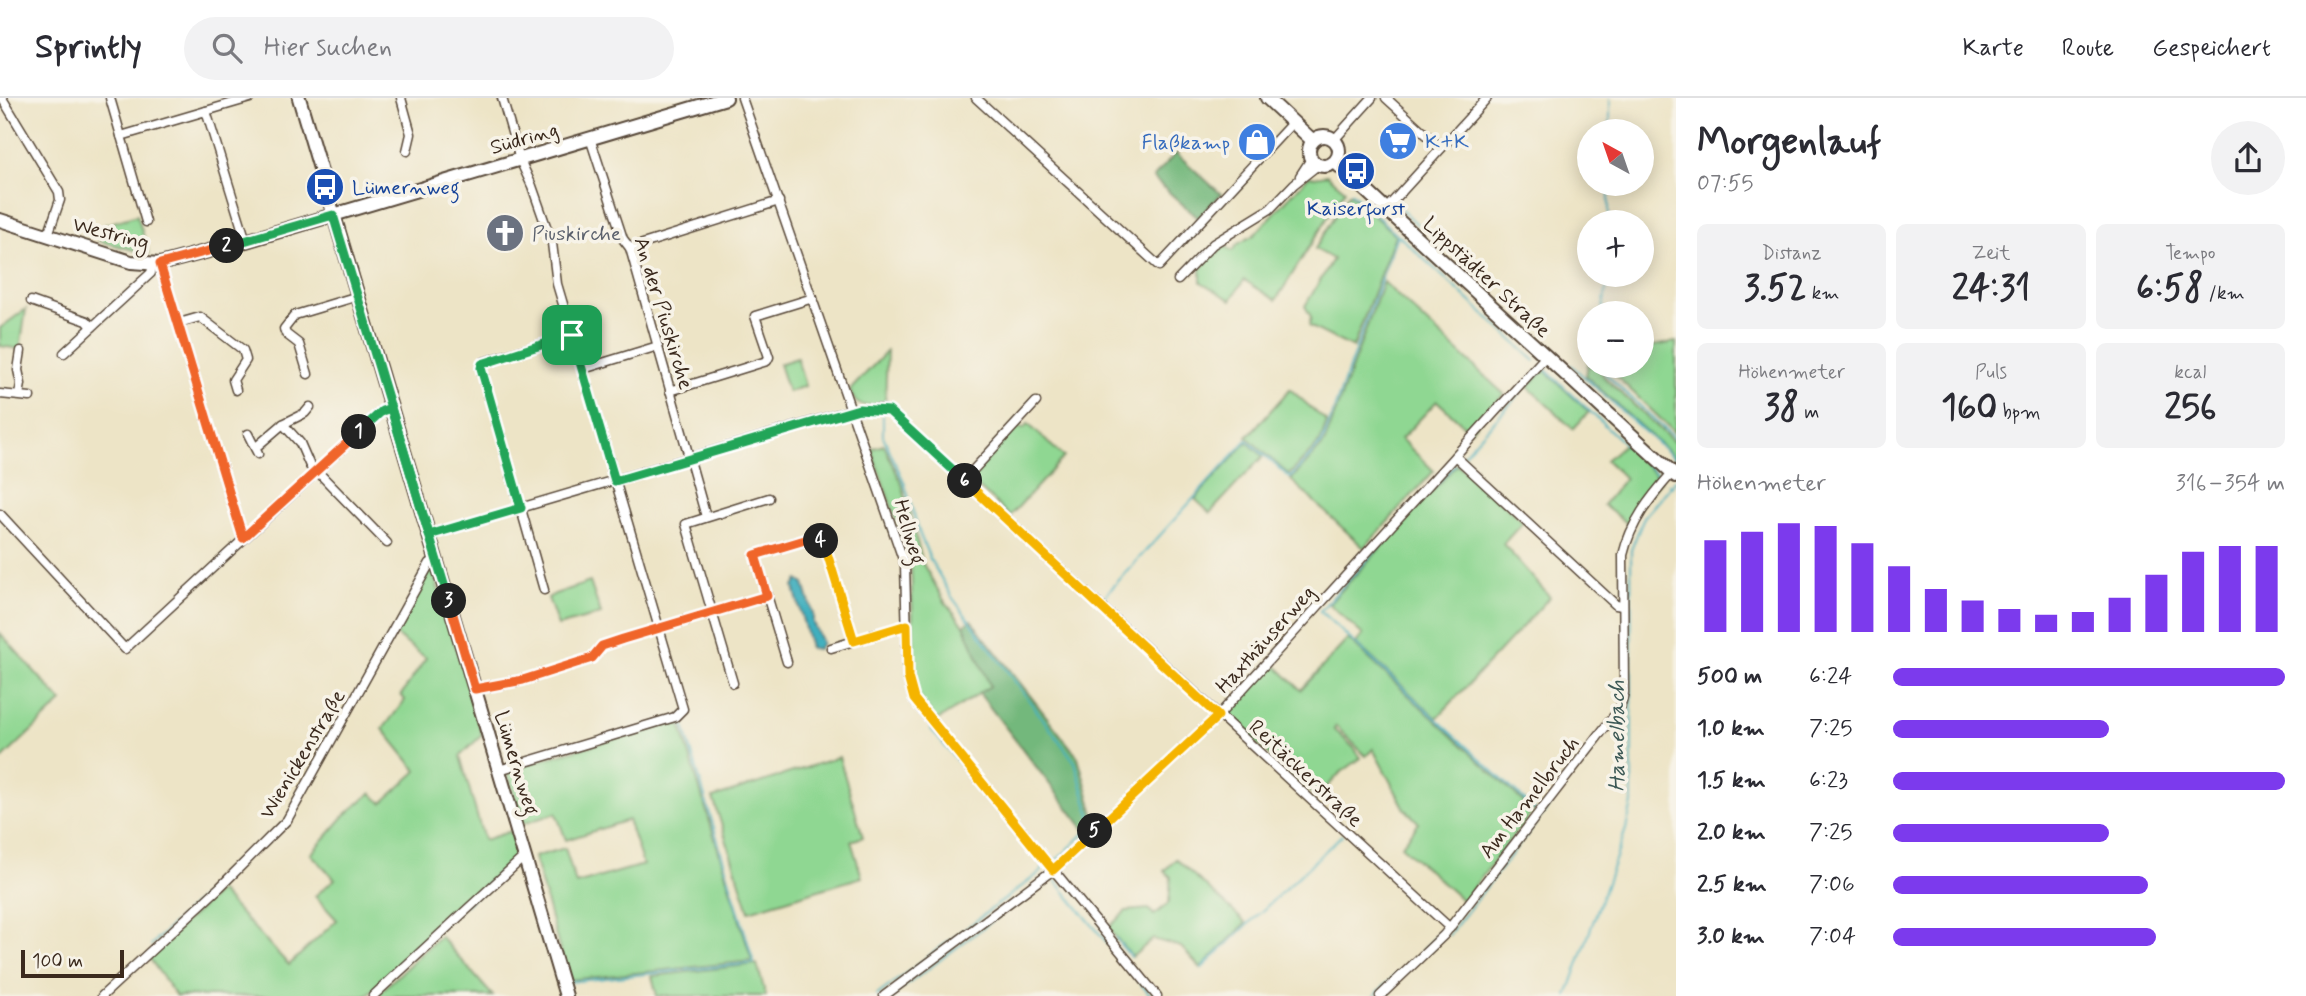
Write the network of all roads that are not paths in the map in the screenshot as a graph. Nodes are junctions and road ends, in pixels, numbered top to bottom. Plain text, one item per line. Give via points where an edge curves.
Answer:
1 (2, 98) edge
2 (110, 98) edge
3 (250, 98) edge
4 (299, 98) edge
5 (401, 98) edge
6 (502, 98) edge
7 (726, 98) edge
8 (743, 98) edge
9 (976, 98) edge
10 (1267, 98) edge
11 (1372, 98) edge
12 (1386, 98) edge
13 (1487, 98) edge
14 (206, 111) junction
15 (1293, 122) junction
16 (121, 136) junction
17 (590, 138) junction
18 (1334, 139) junction
19 (1313, 141) junction
20 (1441, 148) junction
21 (407, 151) dead end
22 (520, 160) junction
23 (1314, 162) junction
24 (1335, 162) junction
25 (779, 201) junction
26 (1386, 209) junction
27 (333, 215) junction
28 (0, 220) edge
29 (146, 222) dead end
30 (48, 235) junction
31 (246, 241) junction
32 (630, 247) junction
33 (157, 264) junction
34 (1178, 280) dead end
35 (358, 296) junction
36 (813, 298) junction
37 (32, 301) dead end
38 (179, 323) junction
39 (92, 327) junction
40 (572, 335) junction
41 (658, 346) junction
42 (21, 351) dead end
43 (64, 353) dead end
44 (1546, 356) junction
45 (583, 369) junction
46 (308, 374) dead end
47 (236, 390) dead end
48 (670, 391) junction
49 (0, 394) edge
50 (19, 395) junction
51 (30, 397) dead end
52 (1036, 402) dead end
53 (310, 407) dead end
54 (391, 408) junction
55 (852, 410) junction
56 (283, 424) junction
57 (248, 434) dead end
58 (1455, 456) junction
59 (690, 459) junction
60 (317, 471) junction
61 (1674, 474) edge
62 (964, 480) junction
63 (615, 481) junction
64 (769, 498) dead end
65 (521, 508) junction
66 (0, 514) edge
67 (706, 517) junction
68 (429, 535) junction
69 (243, 538) junction
70 (387, 543) dead end
71 (436, 560) junction
72 (544, 590) dead end
73 (767, 596) junction
74 (1622, 606) junction
75 (713, 613) junction
76 (907, 625) junction
77 (659, 629) junction
78 (854, 641) junction
79 (831, 648) dead end
80 (787, 662) dead end
81 (733, 683) dead end
82 (475, 689) junction
83 (1218, 716) junction
84 (499, 770) junction
85 (525, 856) junction
86 (1053, 870) junction
87 (1450, 928) junction
88 (102, 996) edge
89 (373, 996) edge
90 (566, 996) edge
91 (884, 996) edge
92 (1157, 996) edge
93 (1380, 996) edge

1 - 30 street via 59,192
2 - 16 street
3 - 14 street
4 - 27 street, Lümernweg
5 - 21 street via 411,134
6 - 22 street
7 - 17 street, Südring
8 - 25 street, Hellweg
9 - 15 street via 1160,266
10 - 15 street
11 - 18 street
12 - 20 street
13 - 20 street
14 - 16 street
14 - 31 street
15 - 19 street
16 - 29 street
17 - 22 street, Südring
17 - 32 street, An der Piuskirche via 623,239
18 - 19 street via 1323,136
18 - 24 street via 1339,150
19 - 23 street via 1309,149
20 - 26 street
22 - 27 street, Südring
22 - 40 street via 552,243 557,284
23 - 24 street via 1327,166
23 - 34 street via 1270,209 1213,244
24 - 26 street, Lippstädter Straße
25 - 32 street
25 - 36 street, Hellweg
26 - 44 street, Lippstädter Straße
27 - 31 street, Westring
27 - 35 street, Lümernweg
28 - 30 street, Westring
30 - 33 street, Westring via 131,262
31 - 33 street, Westring
32 - 41 street, An der Piuskirche
33 - 38 street
33 - 39 street
35 - 46 street via 295,315 284,330 299,344
35 - 54 street, Lümernweg
36 - 48 street via 755,316 767,362
36 - 55 street, Hellweg
37 - 39 street via 87,321
38 - 47 street via 200,317 243,350 246,360 233,380
38 - 69 street
39 - 43 street
40 - 45 street
40 - 65 street via 482,364
41 - 45 street
41 - 48 street, An der Piuskirche
42 - 50 street
44 - 58 street, Haxthäuserweg
44 - 61 street, Lippstädter Straße
45 - 63 street
48 - 59 street, An der Piuskirche
49 - 50 street
50 - 51 street
52 - 62 street
53 - 56 street
54 - 60 street via 382,411
54 - 68 street, Lümernweg
55 - 59 street, Reitäckerstraße
55 - 62 street, Reitäckerstraße via 889,411
55 - 76 street, Hellweg via 905,565
56 - 57 street via 257,451
56 - 60 street
58 - 74 street
58 - 83 street, Haxthäuserweg
59 - 63 street, Reitäckerstraße
59 - 67 street, An der Piuskirche
60 - 69 street
60 - 70 street
61 - 74 street, Am Hamelbruch via 1642,509 1628,534
62 - 83 street, Reitäckerstraße
63 - 65 street, Reitäckerstraße
63 - 77 street
64 - 67 street
65 - 68 street, Reitäckerstraße
65 - 72 street
66 - 69 street via 125,649
67 - 75 street via 686,524
68 - 71 street, Lümernweg
71 - 82 street, Lümernweg
71 - 88 street, Wienickenstraße via 430,563 287,820
73 - 75 street
73 - 78 street via 755,555 815,537 824,543
73 - 80 street
74 - 87 street, Am Hamelbruch via 1624,694 1620,708
75 - 77 street
75 - 81 street
76 - 78 street
76 - 86 street, Hellweg via 908,677 914,699
77 - 82 street via 602,646 592,658 523,680
77 - 84 street via 683,709 675,717
78 - 79 street
82 - 84 street, Lümernweg
83 - 86 street, Haxthäuserweg
83 - 87 street, Reitäckerstraße
84 - 85 street, Lümernweg
85 - 89 street
85 - 90 street, Lümernweg
86 - 91 street, Haxthäuserweg
86 - 92 street, Hellweg
87 - 93 street, Am Hamelbruch

